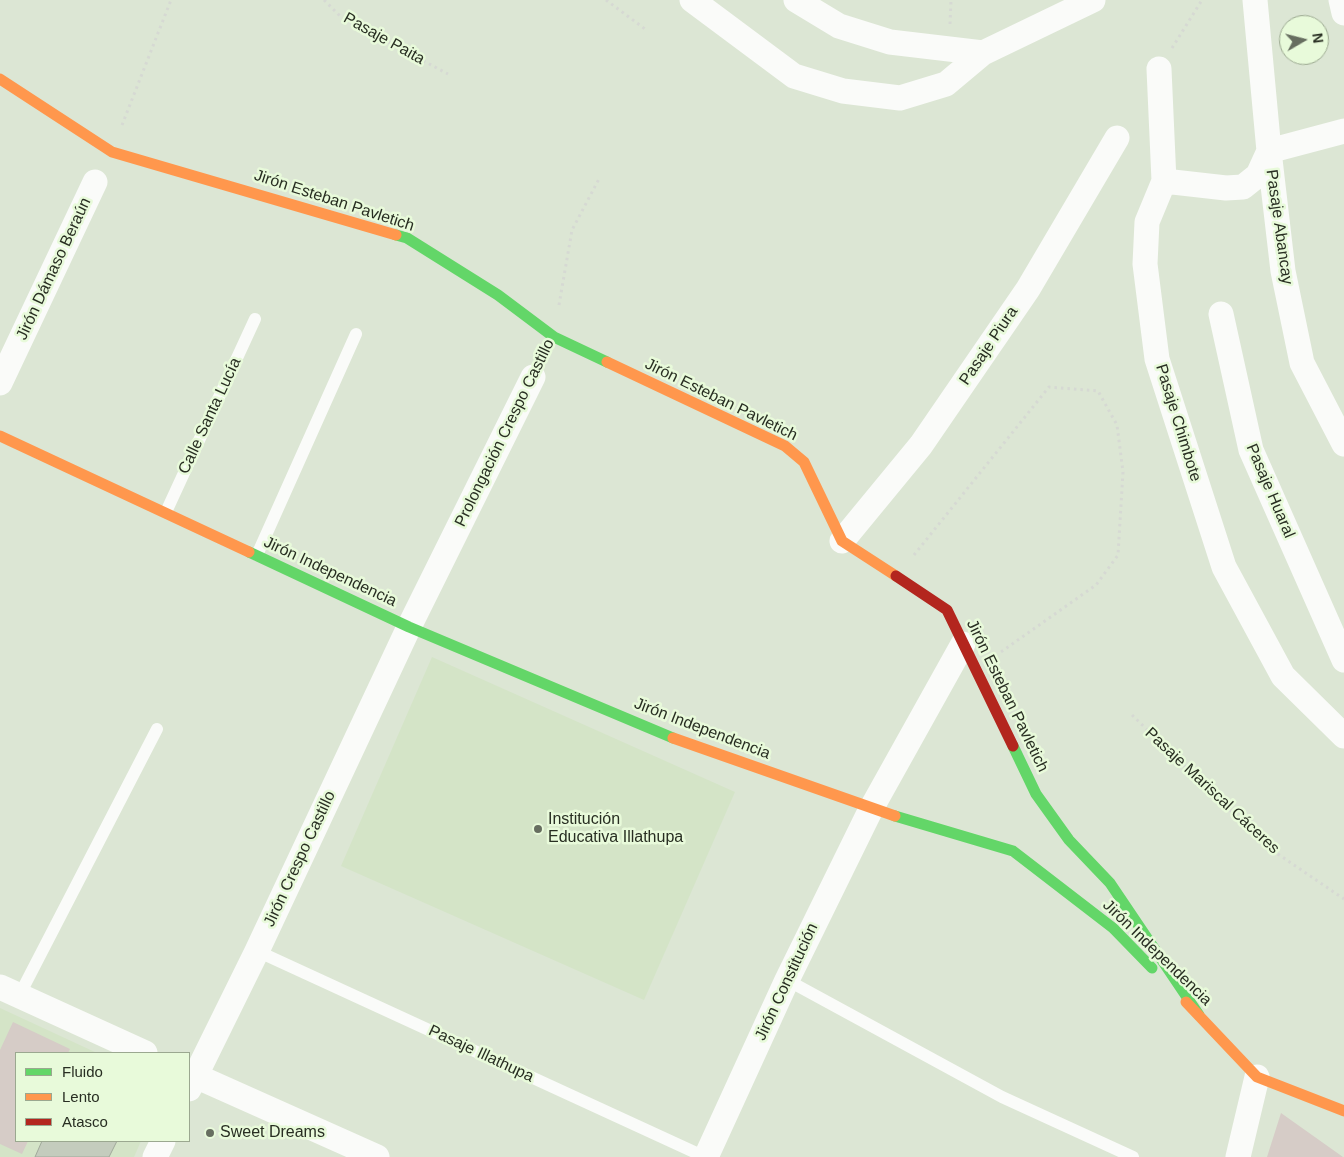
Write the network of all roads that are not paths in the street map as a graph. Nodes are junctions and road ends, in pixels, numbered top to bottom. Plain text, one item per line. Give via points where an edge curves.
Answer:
1 (692, 0) edge
2 (796, 0) edge
3 (1093, 0) edge
4 (1255, 0) edge
5 (1341, 0) edge
6 (1344, 13) edge
7 (983, 53) junction
8 (1159, 69) dead end
9 (0, 80) edge
10 (1344, 131) edge
11 (1117, 138) dead end
12 (1268, 151) junction
13 (1164, 180) junction
14 (95, 182) dead end
15 (1221, 314) dead end
16 (255, 319) dead end
17 (356, 334) dead end
18 (533, 377) dead end
19 (0, 383) edge
20 (0, 436) edge
21 (1344, 444) edge
22 (166, 512) junction
23 (842, 542) junction
24 (257, 556) junction
25 (409, 627) junction
26 (964, 644) junction
27 (1344, 660) edge
28 (157, 729) dead end
29 (1344, 736) edge
30 (870, 809) junction
31 (257, 951) junction
32 (787, 980) junction
33 (10, 992) edge
34 (1199, 1015) junction
35 (143, 1052) edge
36 (1256, 1077) junction
37 (191, 1079) edge
38 (1344, 1111) edge
39 (162, 1142) edge
40 (155, 1157) edge
41 (377, 1157) edge
42 (705, 1157) edge
43 (1133, 1157) edge
44 (1238, 1157) edge

1 - 7 street via 794,76 843,90 900,98 946,84
2 - 7 street via 839,26 890,42
3 - 7 street
4 - 12 street, Pasaje Abancay
5 - 6 street
8 - 13 street, Pasaje Chimbote
9 - 23 street, Jirón Esteban Pavletich via 112,152 224,182 407,238 498,296 554,337 785,446 804,462
10 - 12 street
11 - 23 street, Pasaje Piura via 1017,305 921,445
12 - 13 street via 1258,175 1243,187
12 - 21 street, Pasaje Abancay via 1283,271 1302,363
13 - 29 street, Pasaje Chimbote via 1147,222 1145,264 1157,359 1195,478 1224,567 1283,676
14 - 19 street, Jirón Dámaso Beraún
15 - 27 street, Pasaje Huaral via 1250,450
16 - 22 lane, Calle Santa Lucía
17 - 24 lane
18 - 25 street, Prolongación Crespo Castillo
20 - 22 street, Jirón Independencia
22 - 24 street, Jirón Independencia
23 - 26 street, Jirón Esteban Pavletich via 947,610
24 - 25 street, Jirón Independencia
25 - 30 street, Jirón Independencia via 683,742
25 - 31 street, Jirón Crespo Castillo
26 - 30 street, Jirón Constitución
26 - 34 street, Jirón Esteban Pavletich via 1036,794 1069,840 1110,883
28 - 33 lane
30 - 32 street, Jirón Constitución
30 - 34 street, Jirón Independencia via 1013,851 1113,928
31 - 37 street, Jirón Crespo Castillo
31 - 42 lane, Pasaje Illathupa
32 - 42 street, Jirón Constitución
32 - 43 lane via 1002,1097
33 - 35 street
34 - 36 street, Jirón Independencia
36 - 38 street, Jirón Independencia
36 - 44 street
37 - 41 street
39 - 40 street

